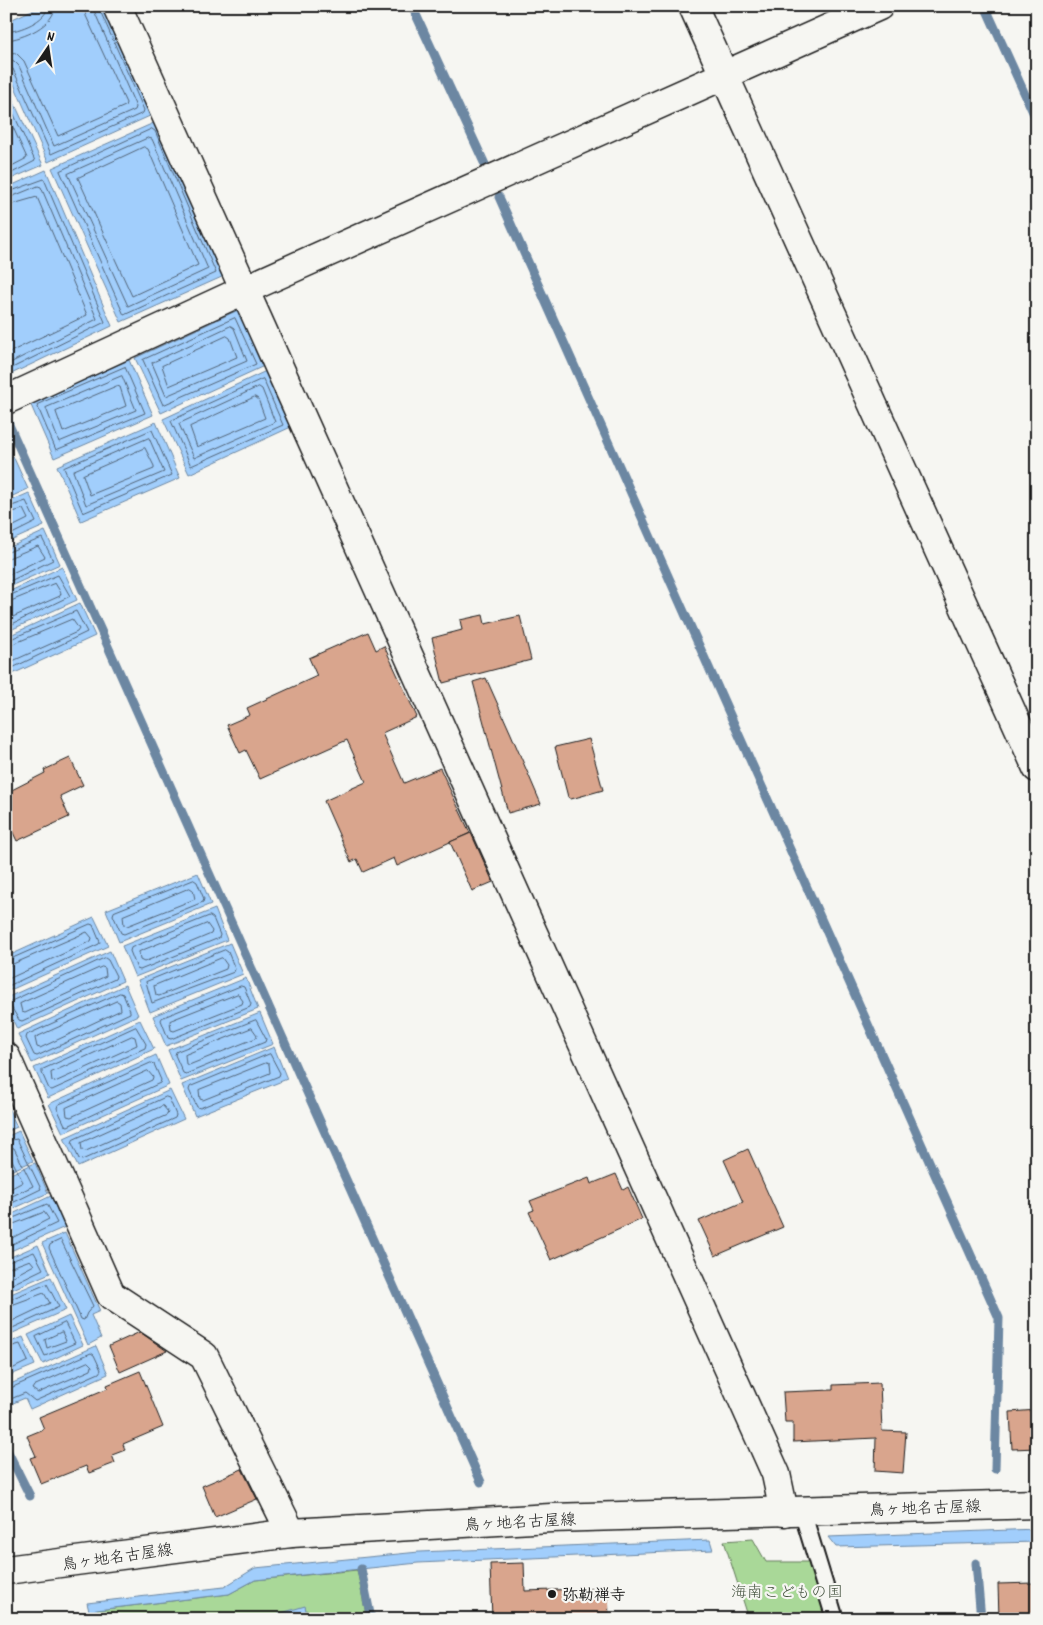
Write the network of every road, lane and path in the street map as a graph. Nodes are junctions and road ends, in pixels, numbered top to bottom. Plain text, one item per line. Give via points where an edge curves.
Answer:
1 (117, 6) edge
2 (693, 6) edge
3 (879, 6) edge
4 (724, 77) junction
5 (244, 290) junction
6 (6, 400) edge
7 (1037, 768) edge
8 (6, 1057) edge
9 (1037, 1504) edge
10 (793, 1511) junction
11 (291, 1533) junction
12 (6, 1570) edge
13 (835, 1619) edge

1 - 5 street
2 - 4 street
3 - 4 street
4 - 5 street
4 - 7 street
5 - 6 street
5 - 10 street
8 - 11 street via 111,1295 204,1356
9 - 10 street, 鳥ヶ地名古屋線
10 - 11 street, 鳥ヶ地名古屋線 via 551,1518
10 - 13 lane
11 - 12 street, 鳥ヶ地名古屋線

